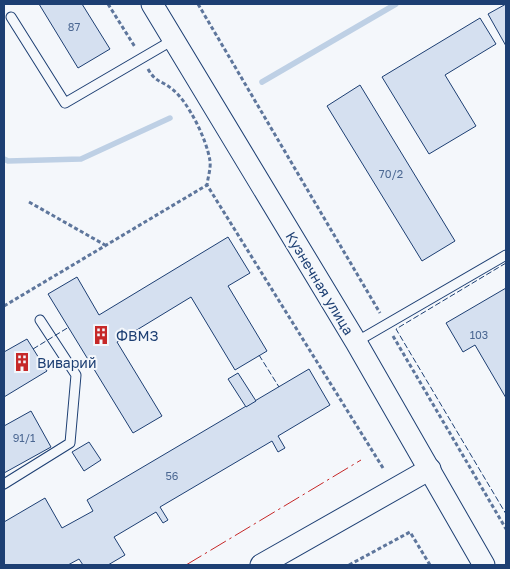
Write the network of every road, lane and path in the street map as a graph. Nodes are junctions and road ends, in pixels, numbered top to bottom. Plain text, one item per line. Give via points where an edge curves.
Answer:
1 (152, 4) edge
2 (198, 4) edge
3 (11, 16) dead end
4 (173, 40) junction
5 (184, 101) dead end
6 (207, 184) junction
7 (30, 202) dead end
8 (106, 245) junction
9 (506, 255) edge
10 (4, 306) edge
11 (40, 320) dead end
12 (386, 324) junction
13 (356, 342) junction
14 (383, 468) dead end
15 (430, 469) junction
16 (4, 484) edge
17 (506, 530) edge
18 (261, 565) edge
19 (349, 565) edge
20 (430, 565) edge
21 (484, 565) edge

1 - 4 street, Кузнечная улица
2 - 12 path
3 - 4 lane via 65,103
4 - 13 street, Кузнечная улица
5 - 6 path via 204,140 210,162
6 - 8 path
6 - 14 path
7 - 8 path
8 - 10 path
9 - 12 lane
11 - 16 lane via 76,375 70,443
12 - 13 lane
12 - 17 path
13 - 15 street, Кузнечная улица
15 - 18 street
15 - 21 street, Кузнечная улица
19 - 20 path via 410,532

